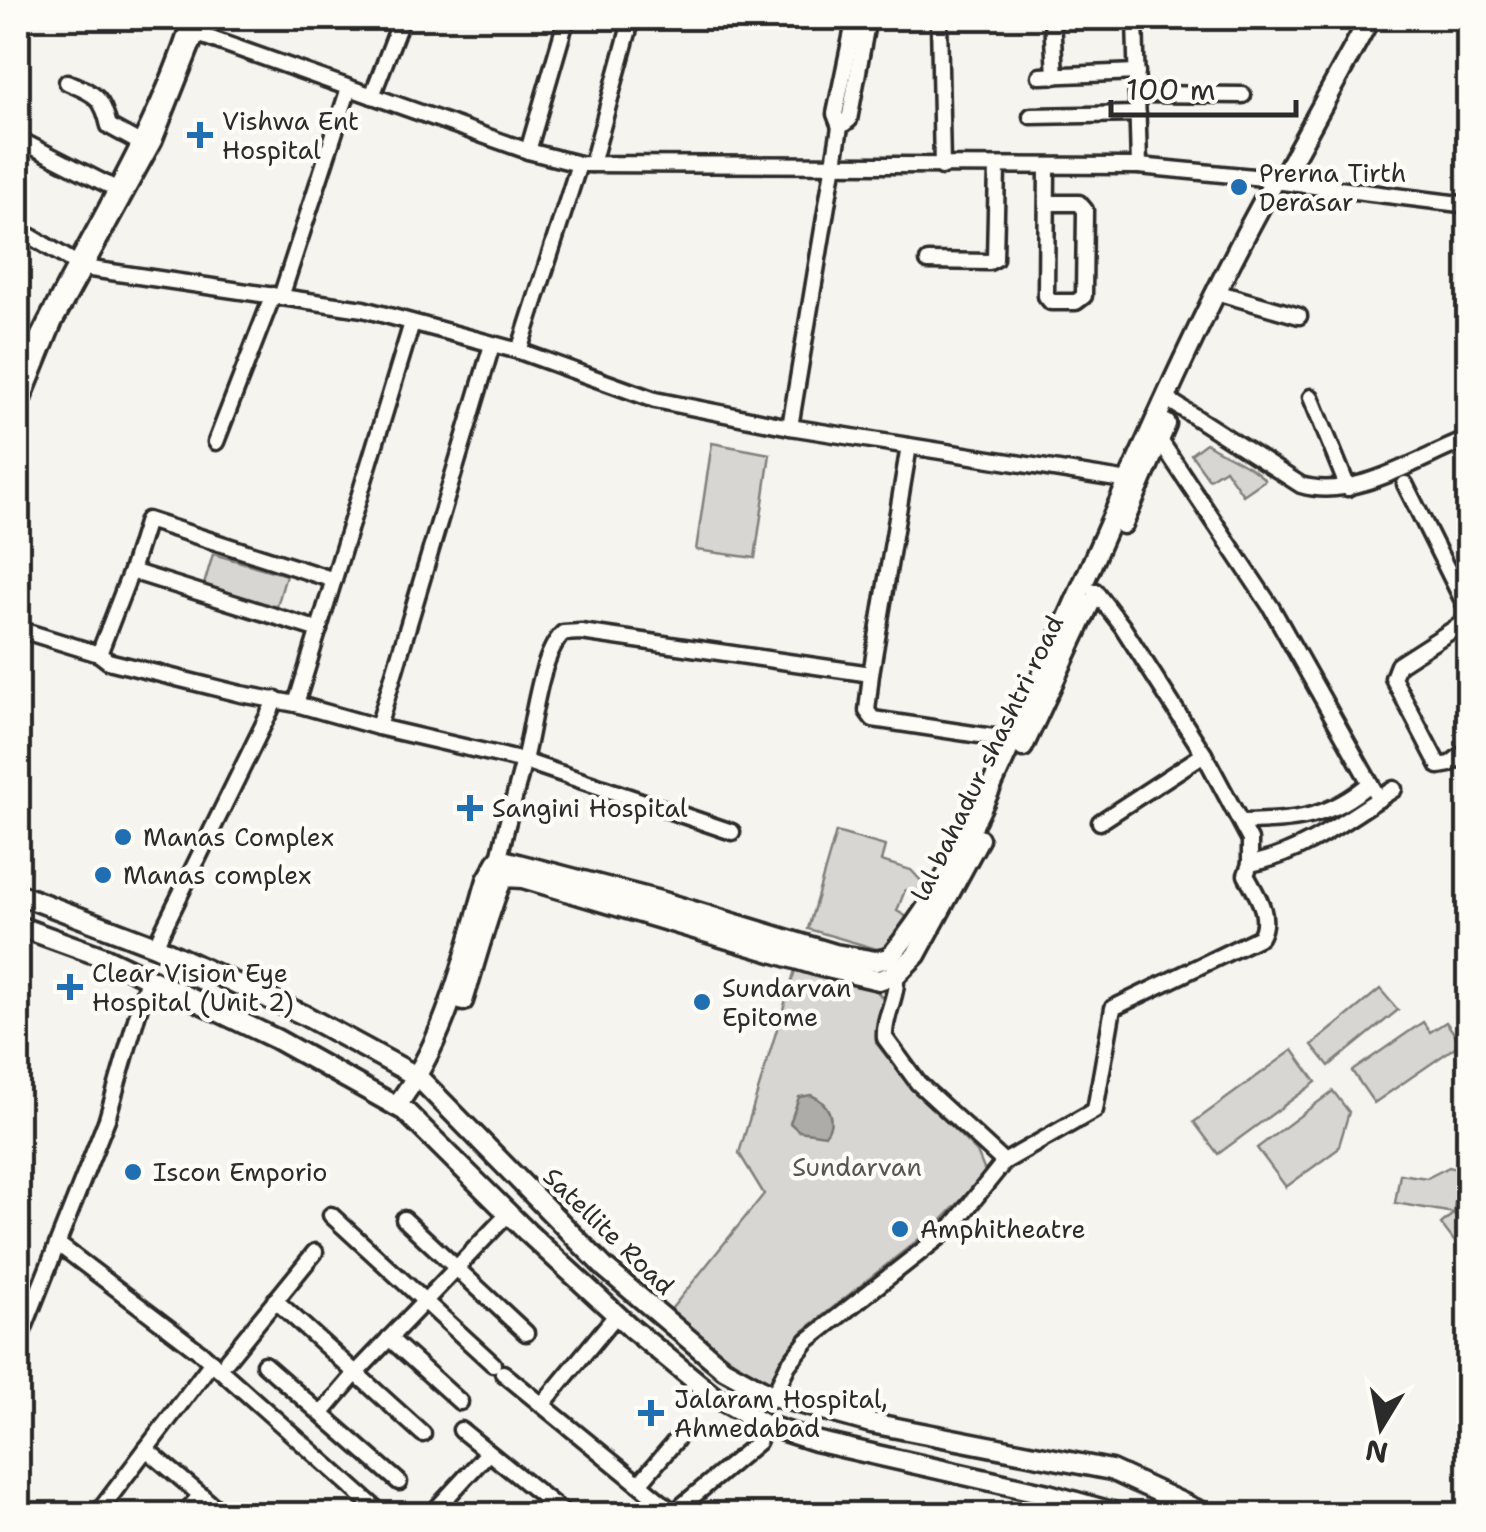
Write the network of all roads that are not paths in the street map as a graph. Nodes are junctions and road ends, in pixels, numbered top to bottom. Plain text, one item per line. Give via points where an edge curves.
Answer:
1 (204, 18) edge
2 (402, 18) edge
3 (632, 18) edge
4 (855, 18) edge
5 (868, 18) edge
6 (939, 18) edge
7 (1052, 18) edge
8 (1135, 18) edge
9 (1358, 18) edge
10 (1370, 18) edge
11 (566, 21) dead end
12 (192, 27) edge
13 (1137, 72) junction
14 (67, 82) dead end
15 (349, 88) junction
16 (1137, 94) junction
17 (1243, 95) dead end
18 (372, 96) junction
19 (1138, 114) junction
20 (1031, 116) dead end
21 (840, 127) junction
22 (18, 139) edge
23 (140, 142) junction
24 (528, 151) junction
25 (586, 164) junction
26 (834, 166) junction
27 (942, 166) junction
28 (1140, 166) junction
29 (997, 167) junction
30 (1047, 167) junction
31 (1278, 181) junction
32 (116, 188) junction
33 (1047, 204) junction
34 (1468, 205) edge
35 (18, 229) edge
36 (928, 261) dead end
37 (80, 265) junction
38 (1226, 295) junction
39 (277, 296) junction
40 (1299, 316) dead end
41 (412, 323) junction
42 (492, 344) junction
43 (519, 351) junction
44 (18, 378) edge
45 (1311, 397) dead end
46 (1175, 404) junction
47 (18, 411) edge
48 (790, 426) junction
49 (1159, 439) junction
50 (1468, 439) edge
51 (216, 442) dead end
52 (909, 446) junction
53 (1134, 482) junction
54 (1406, 484) dead end
55 (1348, 488) junction
56 (131, 571) junction
57 (334, 580) junction
58 (1095, 590) junction
59 (1468, 610) edge
60 (1468, 620) edge
61 (18, 629) edge
62 (319, 630) junction
63 (98, 654) junction
64 (871, 674) junction
65 (276, 699) junction
66 (296, 704) junction
67 (378, 727) junction
68 (1013, 740) junction
69 (1468, 750) edge
70 (1204, 754) junction
71 (524, 761) junction
72 (1370, 783) junction
73 (1394, 789) dead end
74 (1379, 798) junction
75 (1100, 822) dead end
76 (1242, 822) junction
77 (732, 832) dead end
78 (499, 858) junction
79 (1250, 864) junction
80 (505, 877) junction
81 (18, 894) edge
82 (18, 926) edge
83 (155, 946) junction
84 (893, 966) junction
85 (148, 978) junction
86 (422, 1081) junction
87 (401, 1109) junction
88 (1004, 1162) junction
89 (508, 1214) junction
90 (331, 1216) dead end
91 (404, 1219) dead end
92 (58, 1244) junction
93 (316, 1252) dead end
94 (457, 1267) junction
95 (276, 1300) junction
96 (424, 1302) junction
97 (617, 1314) junction
98 (23, 1320) edge
99 (526, 1333) dead end
100 (389, 1338) junction
101 (18, 1343) edge
102 (219, 1361) junction
103 (264, 1364) dead end
104 (357, 1372) junction
105 (773, 1396) junction
106 (460, 1402) dead end
107 (542, 1405) junction
108 (322, 1413) junction
109 (764, 1425) junction
110 (460, 1430) dead end
111 (424, 1434) dead end
112 (677, 1439) dead end
113 (146, 1448) junction
114 (488, 1452) junction
115 (399, 1482) dead end
116 (639, 1484) junction
117 (1048, 1494) junction
118 (200, 1496) junction
119 (438, 1507) dead end
120 (545, 1509) edge
121 (670, 1511) edge
122 (97, 1514) edge
123 (184, 1514) edge
124 (223, 1514) edge
125 (382, 1514) edge
126 (565, 1514) edge
127 (1041, 1514) edge
128 (1119, 1514) edge
129 (1206, 1514) edge

1 - 12 street
2 - 18 street
3 - 25 street
4 - 21 street via 834,114
5 - 21 street via 849,120
6 - 27 street
7 - 13 street via 1048,76
8 - 13 street
9 - 31 main road
10 - 31 main road, lal bahadur shashtri road
11 - 24 street
12 - 15 street
12 - 23 street
12 - 37 street via 154,141
13 - 16 street
14 - 23 street via 98,96 108,126
15 - 18 street
15 - 39 street
16 - 17 street
16 - 19 street
18 - 24 street
19 - 20 street
19 - 28 street
21 - 26 street
22 - 32 street
23 - 32 street
24 - 25 street
25 - 26 street
25 - 43 street
26 - 27 street
26 - 48 street
27 - 29 street
28 - 30 street
28 - 31 street
29 - 30 street
29 - 36 street via 995,259
30 - 33 street
31 - 34 street
31 - 38 main road, lal bahadur shashtri road
31 - 53 main road via 1240,242
32 - 37 street
33 - 33 street via 1046,296 1051,302 1080,301 1085,210 1079,203
35 - 37 street
37 - 39 street
37 - 44 street via 44,319
37 - 47 street
38 - 40 street
38 - 46 main road, lal bahadur shashtri road
39 - 41 street
39 - 51 street
41 - 42 street
41 - 57 street
42 - 43 street
42 - 67 street
43 - 48 street via 655,400
45 - 55 street
46 - 49 main road, lal bahadur shashtri road
46 - 55 street via 1301,485
48 - 52 street
49 - 53 main road, lal bahadur shashtri road
49 - 72 street via 1271,607
50 - 55 street
52 - 53 street
52 - 64 street
53 - 58 main road, lal bahadur shashtri road
53 - 68 main road
54 - 59 street
56 - 57 street via 147,520
56 - 62 street
56 - 63 street
57 - 62 street
58 - 70 street
58 - 84 main road, lal bahadur shashtri road via 960,878 916,955
60 - 69 street via 1398,665 1393,678 1440,766
61 - 63 street
62 - 66 street
63 - 65 street
64 - 68 street via 866,711 874,719
64 - 71 street via 563,634 554,642
65 - 66 street
65 - 83 street
66 - 67 street
67 - 71 street
68 - 84 main road via 970,832
70 - 75 street
70 - 76 street
71 - 77 street
71 - 78 street
72 - 74 street
72 - 76 street via 1320,815
73 - 74 street
74 - 79 street via 1302,847
76 - 79 street
78 - 80 street
78 - 84 main road
78 - 86 main road
79 - 88 street via 1246,874 1264,916 1260,937 1114,1008 1095,1110
80 - 84 main road via 879,980
80 - 86 main road via 450,1038
81 - 83 main road, Satellite Road
82 - 85 main road
83 - 86 main road, Satellite Road via 304,1015
84 - 88 street via 886,1038 918,1082
85 - 87 main road via 276,1038
85 - 92 street via 108,1119
86 - 87 main road
86 - 105 main road, Satellite Road via 605,1268 724,1368
87 - 89 main road
88 - 105 street via 951,1228 807,1341
89 - 94 street
89 - 97 main road
90 - 96 street
91 - 94 street
92 - 98 street
92 - 102 street
93 - 95 street
94 - 96 street
94 - 99 street
95 - 102 street
95 - 104 street
96 - 100 street
96 - 107 street
97 - 107 street
97 - 109 main road via 714,1396
98 - 101 street
100 - 104 street
100 - 106 street
102 - 113 street
102 - 125 street
103 - 108 street
104 - 108 street
104 - 111 street
105 - 129 main road, Satellite Road via 871,1423 1111,1470
107 - 116 street
108 - 115 street
109 - 117 main road
109 - 121 street via 758,1442
110 - 114 street
112 - 116 street
113 - 118 street
113 - 122 street
114 - 119 street
114 - 120 street
116 - 121 street
117 - 127 street
117 - 128 main road
118 - 123 street
118 - 124 street
120 - 126 street

